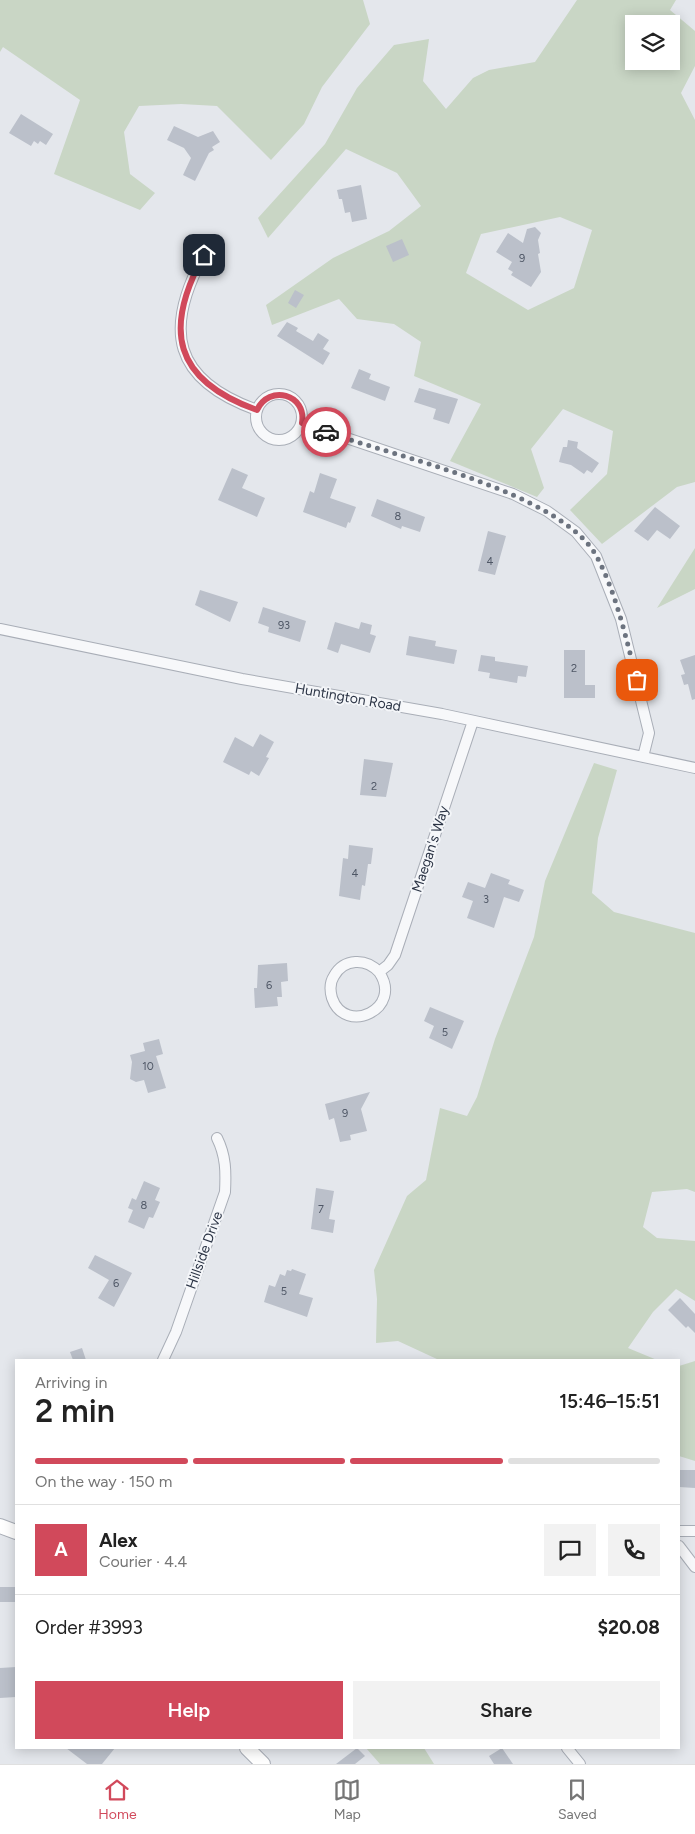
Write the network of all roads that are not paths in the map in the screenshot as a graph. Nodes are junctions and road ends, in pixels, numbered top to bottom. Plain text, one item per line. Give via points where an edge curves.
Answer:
1 (204, 255) dead end
2 (257, 410) junction
3 (302, 423) junction
4 (0, 629) edge
5 (473, 721) junction
6 (643, 757) junction
7 (695, 768) edge
8 (379, 972) junction
9 (217, 1138) dead end
10 (163, 1359) edge
11 (15, 1524) edge
12 (0, 1525) edge
13 (680, 1531) edge
14 (695, 1531) edge
15 (15, 1532) edge
16 (680, 1547) edge
17 (695, 1567) edge
18 (248, 1749) edge
19 (568, 1749) edge
20 (262, 1764) edge
21 (580, 1764) edge

1 - 2 street via 183,304 180,329 186,356 195,372 212,389
2 - 3 street via 269,396 283,394 299,405
2 - 3 street via 257,426 272,440 289,439
3 - 6 street via 513,494 547,511 576,532 596,556 621,619 649,733
4 - 5 street, Huntington Road via 242,679
5 - 6 street, Huntington Road
5 - 8 street, Maegan's Way via 395,955
6 - 7 street, Huntington Road
8 - 8 street via 386,988 376,1010 356,1016 337,1006 331,986 341,967 352,962 364,962
9 - 10 street, Hillside Drive via 224,1152 225,1192
11 - 12 street
12 - 15 main road
13 - 14 street
16 - 17 street
18 - 20 main road
19 - 21 street

